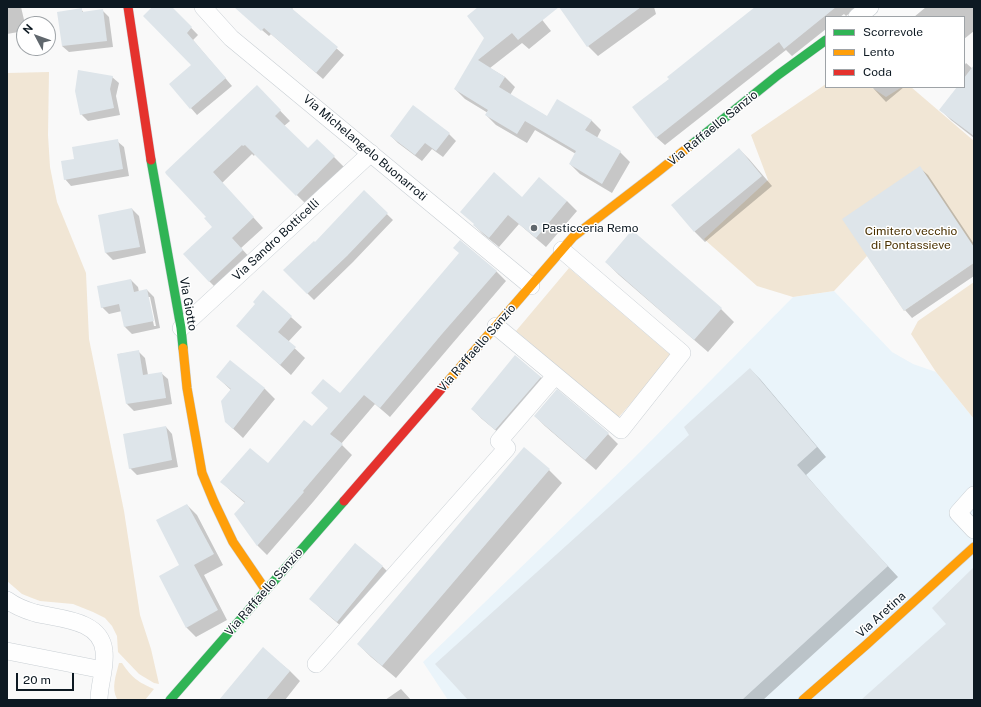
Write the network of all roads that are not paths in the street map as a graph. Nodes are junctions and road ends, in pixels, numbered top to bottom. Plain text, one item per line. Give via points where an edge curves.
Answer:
1 (128, 7) edge
2 (203, 7) edge
3 (870, 7) edge
4 (858, 16) edge
5 (825, 41) edge
6 (371, 152) junction
7 (562, 250) junction
8 (531, 286) junction
9 (496, 326) junction
10 (181, 328) junction
11 (555, 376) junction
12 (974, 495) edge
13 (974, 530) edge
14 (974, 547) edge
15 (265, 589) junction
16 (7, 600) edge
17 (7, 651) edge
18 (316, 664) dead end
19 (103, 670) junction
20 (99, 700) edge
21 (170, 700) edge
22 (803, 700) edge

1 - 10 street, Via Giotto via 149,152
2 - 6 street, Via Michelangelo Buonarroti via 232,38
3 - 4 street
5 - 7 street, Via Raffaello Sanzio via 573,237
6 - 8 street, Via Michelangelo Buonarroti
6 - 10 street, Via Sandro Botticelli
7 - 8 street, Via Raffaello Sanzio
7 - 11 street via 682,353 621,430
8 - 9 street, Via Raffaello Sanzio
9 - 11 street
9 - 15 street, Via Raffaello Sanzio
10 - 15 street, Via Giotto via 187,388 202,473 233,542
11 - 18 street via 499,441 507,448
12 - 13 street via 958,513
14 - 22 street, Via Aretina
15 - 21 street, Via Raffaello Sanzio
16 - 19 street via 26,610 74,621 92,630 104,646
17 - 19 street
19 - 20 street

